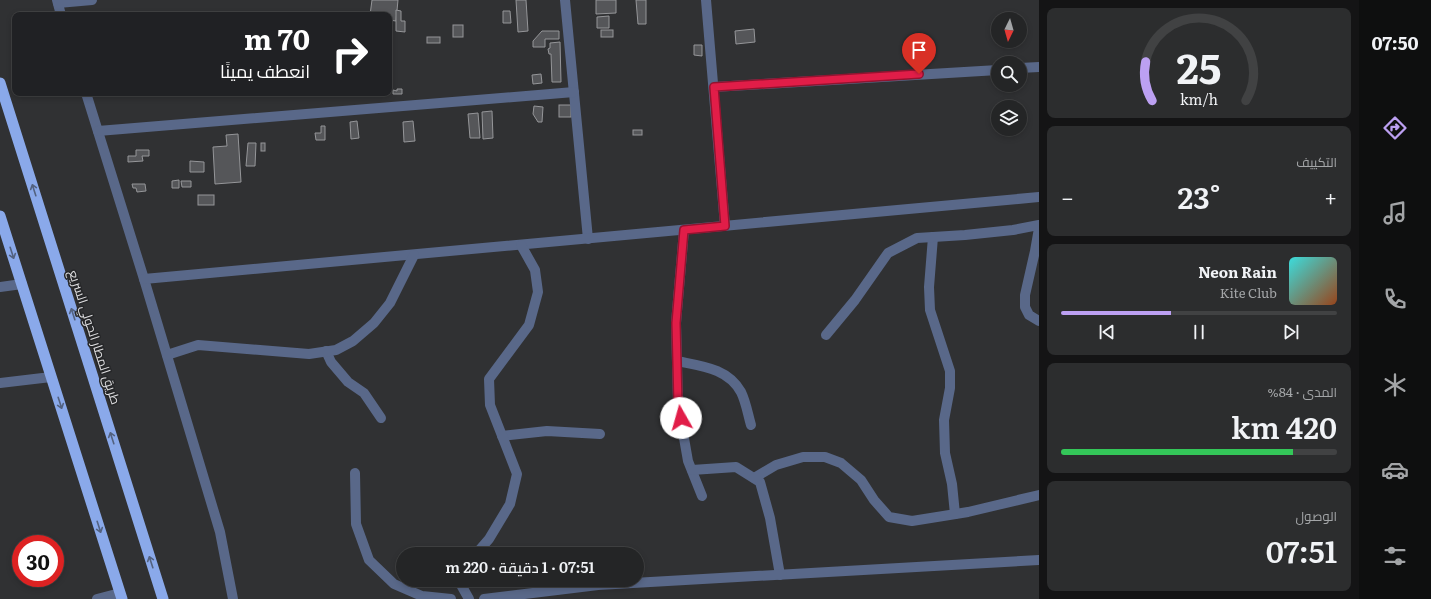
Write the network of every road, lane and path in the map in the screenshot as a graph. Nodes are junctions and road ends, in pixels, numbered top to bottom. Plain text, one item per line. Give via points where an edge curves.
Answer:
1 (92, 0) edge
2 (565, 0) edge
3 (706, 0) edge
4 (57, 2) edge
5 (61, 12) edge
6 (1039, 67) edge
7 (1027, 68) edge
8 (991, 70) edge
9 (0, 83) edge
10 (714, 87) junction
11 (574, 92) junction
12 (87, 96) edge
13 (98, 131) junction
14 (1039, 197) edge
15 (0, 216) edge
16 (1039, 225) edge
17 (725, 226) junction
18 (1039, 228) edge
19 (684, 230) junction
20 (933, 237) junction
21 (588, 239) junction
22 (521, 245) junction
23 (414, 255) junction
24 (144, 279) junction
25 (22, 284) junction
26 (0, 287) edge
27 (1039, 321) edge
28 (826, 335) dead end
29 (326, 351) junction
30 (167, 355) junction
31 (677, 361) junction
32 (51, 376) junction
33 (0, 383) edge
34 (381, 418) dead end
35 (751, 425) dead end
36 (600, 434) dead end
37 (502, 436) junction
38 (692, 470) junction
39 (355, 473) dead end
40 (754, 478) junction
41 (1039, 495) edge
42 (702, 496) dead end
43 (955, 514) junction
44 (483, 547) edge
45 (1039, 560) edge
46 (780, 575) junction
47 (462, 587) edge
48 (121, 596) edge
49 (98, 599) edge
50 (163, 599) edge
51 (233, 599) edge
52 (451, 599) edge
53 (469, 599) edge
54 (484, 599) edge

1 - 4 street
2 - 11 street
3 - 10 street
4 - 5 street
6 - 7 street
8 - 10 street
50 -> 9 highway, طريق المطار الحولي السريع
10 - 17 street
11 - 13 street
11 - 21 street
12 - 13 street
13 - 24 street
14 - 17 street
15 -> 25 highway
16 - 20 street via 1013,230
17 - 19 street
18 - 27 street via 1025,295 1025,307 1029,315
19 - 21 street
19 - 31 street via 676,323
20 - 28 street via 917,238 888,253 855,300
20 - 43 street via 930,310 950,372 944,420 945,453
21 - 22 street
22 - 23 street
22 - 37 street via 535,270 538,292 529,325 488,380 490,405
23 - 24 street
23 - 29 street via 390,303 374,322 353,341 336,350
24 - 30 street
25 - 26 street
25 - 32 highway
29 - 30 street via 309,354 198,345
29 - 34 street via 331,362 348,382 364,393
30 - 51 street via 220,532
31 - 35 street via 713,368 732,380 742,393
31 - 38 street via 678,404 688,461
32 - 33 street
32 -> 48 highway
36 - 37 street via 547,431
37 - 44 street via 518,474 510,504
38 - 40 street via 736,467
38 - 42 street
39 - 52 street via 356,524 370,560 394,584 422,596
40 - 43 street via 782,463 803,457 825,457 841,463 861,480 889,517 912,521
40 - 46 street via 760,482 770,518
41 - 43 street
45 - 46 street
46 - 54 street via 598,585
47 - 53 street
48 - 49 street

